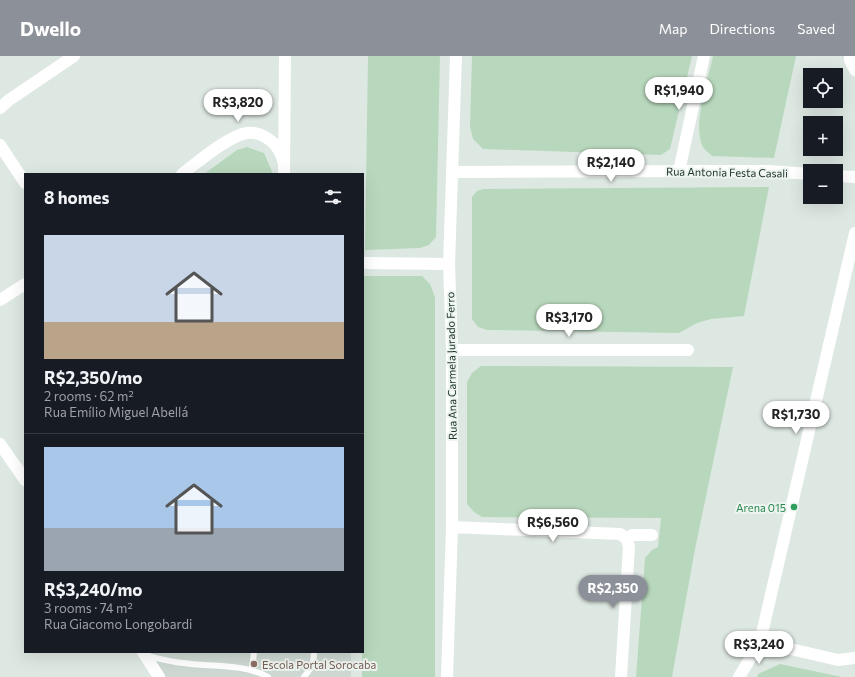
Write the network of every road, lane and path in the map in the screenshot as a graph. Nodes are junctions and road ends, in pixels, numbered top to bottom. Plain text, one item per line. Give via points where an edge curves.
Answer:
1 (74, 56) edge
2 (285, 56) edge
3 (456, 56) edge
4 (704, 56) edge
5 (850, 56) edge
6 (855, 70) edge
7 (0, 108) edge
8 (0, 145) edge
9 (284, 168) edge
10 (679, 171) junction
11 (453, 172) junction
12 (183, 173) edge
13 (803, 173) edge
14 (843, 176) edge
15 (855, 177) edge
16 (24, 181) edge
17 (855, 233) edge
18 (364, 263) edge
19 (449, 264) junction
20 (24, 285) edge
21 (0, 300) edge
22 (452, 350) junction
23 (688, 350) dead end
24 (0, 444) edge
25 (24, 479) edge
26 (452, 527) junction
27 (652, 535) dead end
28 (626, 538) junction
29 (760, 642) junction
30 (254, 653) edge
31 (314, 653) edge
32 (144, 654) edge
33 (855, 658) edge
34 (252, 670) junction
35 (159, 677) edge
36 (268, 677) edge
37 (304, 677) edge
38 (447, 677) edge
39 (621, 677) edge
40 (739, 677) edge

1 - 7 street
2 - 9 street
3 - 11 street, Rua Ana Carmela Jurado Ferro
4 - 10 street
5 - 6 street
8 - 16 street
9 - 12 street via 278,148 271,140 247,133 225,143
10 - 11 street, Rua Antonia Festa Casali
10 - 13 street, Rua Antonia Festa Casali
11 - 19 street, Rua Ana Carmela Jurado Ferro
14 - 15 street
17 - 29 street
18 - 19 street
19 - 22 street, Rua Ana Carmela Jurado Ferro
20 - 21 street
22 - 23 street
22 - 26 street, Rua Ana Carmela Jurado Ferro
24 - 25 street
26 - 28 street via 620,534
26 - 38 street, Rua Ana Carmela Jurado Ferro
27 - 28 street via 632,535
28 - 39 street via 629,546
29 - 33 street via 838,660
29 - 40 street
30 - 34 lane
31 - 37 lane via 313,665
32 - 34 lane via 182,663
32 - 35 street
34 - 36 lane

